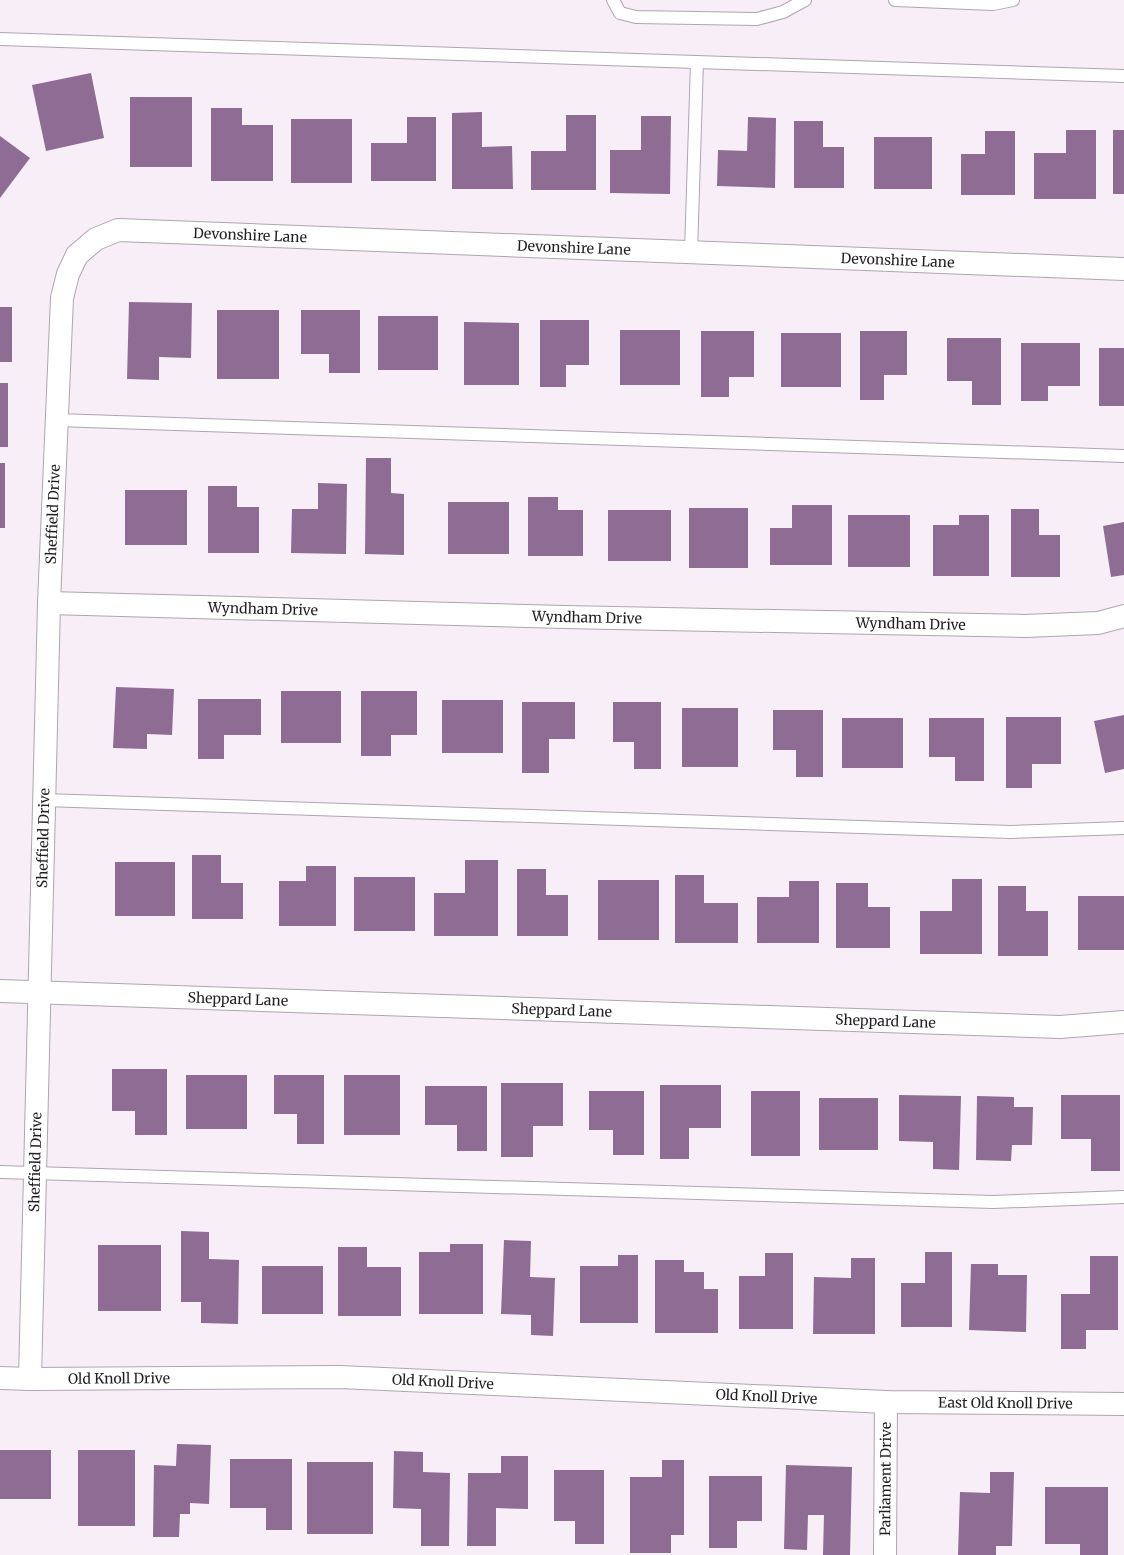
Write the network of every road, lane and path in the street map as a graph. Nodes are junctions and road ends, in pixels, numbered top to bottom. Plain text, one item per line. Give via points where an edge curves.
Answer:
1 (613, 0) edge
2 (805, 0) edge
3 (895, 0) edge
4 (1013, 0) edge
5 (0, 39) edge
6 (697, 62) junction
7 (1124, 76) edge
8 (691, 252) junction
9 (1124, 269) edge
10 (62, 298) joint
11 (57, 420) junction
12 (1124, 456) edge
13 (49, 603) junction
14 (1124, 616) edge
15 (44, 800) junction
16 (1124, 828) edge
17 (0, 991) edge
18 (40, 993) junction
19 (1124, 1022) edge
20 (0, 1172) edge
21 (35, 1173) junction
22 (1124, 1197) edge
23 (0, 1378) edge
24 (30, 1379) junction
25 (886, 1402) junction
26 (1124, 1404) edge
27 (885, 1555) edge

1 - 2 lane via 620,13 636,17 757,19 783,12
3 - 4 lane via 993,4
5 - 6 lane
6 - 7 lane
6 - 8 lane
8 - 9 street, Devonshire Lane
8 - 10 street, Devonshire Lane via 118,230 96,239 77,255 68,274
10 - 11 street, Sheffield Drive
11 - 12 lane
11 - 13 street, Sheffield Drive
13 - 14 street, Wyndham Drive via 1025,626 1098,623
13 - 15 street, Sheffield Drive
15 - 16 lane via 1011,832
15 - 18 street, Sheffield Drive
17 - 18 street, Sheppard Lane
18 - 19 street, Sheppard Lane via 1060,1027
18 - 21 street, Sheffield Drive
20 - 21 lane
21 - 22 lane via 993,1202
21 - 24 street, Sheffield Drive
23 - 24 street, Old Knoll Drive
24 - 25 street, Old Knoll Drive via 340,1377
25 - 26 street, East Old Knoll Drive
25 - 27 street, Parliament Drive

